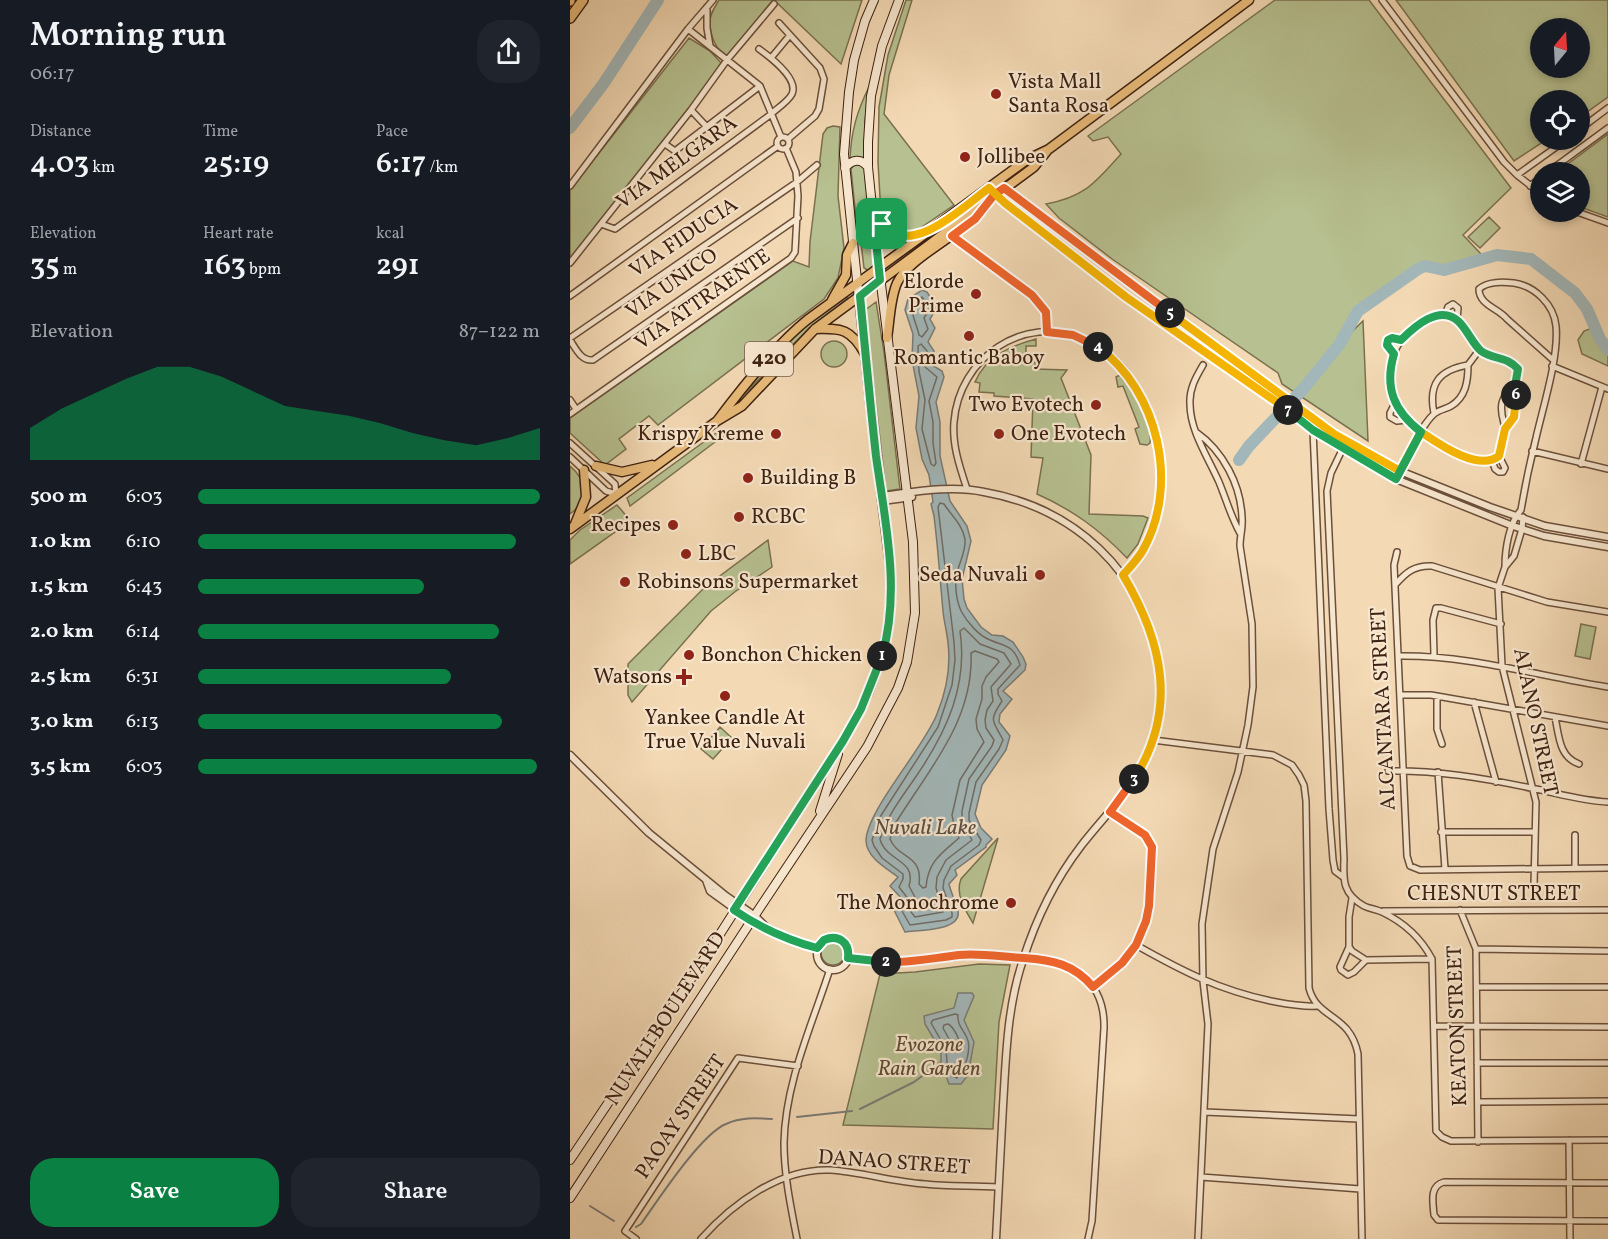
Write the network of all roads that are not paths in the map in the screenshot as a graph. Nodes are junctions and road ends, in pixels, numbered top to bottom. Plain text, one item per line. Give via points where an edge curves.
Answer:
1 (583, 0) edge
2 (713, 0) edge
3 (874, 0) edge
4 (899, 0) edge
5 (1250, 0) edge
6 (1382, 0) edge
7 (774, 4) dead end
8 (707, 7) junction
9 (570, 18) edge
10 (779, 23) dead end
11 (688, 29) junction
12 (790, 35) junction
13 (710, 46) junction
14 (759, 49) dead end
15 (771, 58) junction
16 (727, 60) junction
17 (760, 86) junction
18 (1608, 108) edge
19 (691, 110) junction
20 (770, 115) junction
21 (1590, 122) edge
22 (708, 127) junction
23 (1608, 128) edge
24 (781, 137) junction
25 (788, 139) junction
26 (665, 144) junction
27 (778, 146) junction
28 (786, 148) junction
29 (1049, 149) junction
30 (1552, 150) edge
31 (1562, 162) edge
32 (817, 165) dead end
33 (868, 166) junction
34 (845, 168) junction
35 (570, 172) edge
36 (1517, 175) junction
37 (577, 178) junction
38 (797, 182) junction
39 (570, 186) edge
40 (1530, 186) edge
41 (1004, 188) junction
42 (993, 193) junction
43 (873, 211) junction
44 (1590, 217) edge
45 (798, 218) junction
46 (943, 222) junction
47 (1608, 223) edge
48 (601, 224) junction
49 (952, 236) junction
50 (853, 243) junction
51 (936, 247) junction
52 (916, 254) junction
53 (570, 263) edge
54 (879, 269) junction
55 (880, 280) junction
56 (858, 284) junction
57 (1135, 287) junction
58 (570, 296) edge
59 (860, 296) junction
60 (1126, 297) junction
61 (828, 305) junction
62 (1445, 315) junction
63 (1457, 320) junction
64 (815, 329) junction
65 (1047, 332) junction
66 (887, 338) junction
67 (570, 339) edge
68 (1401, 340) junction
69 (1480, 350) junction
70 (865, 354) junction
71 (1394, 354) junction
72 (1552, 363) junction
73 (1203, 365) dead end
74 (1468, 365) junction
75 (1515, 386) junction
76 (1605, 388) edge
77 (570, 400) edge
78 (1284, 402) junction
79 (1395, 403) junction
80 (576, 409) junction
81 (1292, 409) junction
82 (1434, 413) junction
83 (570, 414) edge
84 (1406, 420) junction
85 (717, 421) junction
86 (1505, 429) junction
87 (1313, 430) junction
88 (1196, 432) junction
89 (1421, 432) junction
90 (570, 443) edge
91 (1343, 448) junction
92 (1532, 451) junction
93 (1499, 456) junction
94 (570, 458) edge
95 (1492, 460) junction
96 (661, 462) junction
97 (1581, 464) junction
98 (596, 466) junction
99 (1608, 469) edge
100 (584, 470) junction
101 (1400, 471) junction
102 (1396, 479) junction
103 (967, 489) junction
104 (616, 494) junction
105 (906, 496) junction
106 (882, 499) junction
107 (1521, 510) junction
108 (1515, 516) junction
109 (1524, 519) junction
110 (1513, 526) junction
111 (572, 528) edge
112 (1522, 529) junction
113 (1240, 534) junction
114 (1608, 537) edge
115 (1608, 547) edge
116 (1397, 552) dead end
117 (1505, 567) junction
118 (1123, 575) junction
119 (1395, 586) junction
120 (1498, 588) junction
121 (1608, 612) edge
122 (1501, 624) junction
123 (1434, 655) junction
124 (1399, 656) junction
125 (1502, 666) junction
126 (1608, 687) edge
127 (1337, 689) junction
128 (1325, 690) junction
129 (1400, 695) junction
130 (1437, 696) junction
131 (1474, 702) junction
132 (1512, 710) junction
133 (1555, 717) junction
134 (1607, 726) edge
135 (1608, 733) edge
136 (1153, 740) junction
137 (843, 741) junction
138 (1442, 744) dead end
139 (1243, 751) junction
140 (570, 755) edge
141 (1579, 764) dead end
142 (1388, 771) dead end
143 (1404, 771) junction
144 (1438, 772) junction
145 (1496, 782) junction
146 (1533, 788) junction
147 (1608, 802) edge
148 (1110, 812) junction
149 (816, 821) junction
150 (1441, 832) junction
151 (1535, 832) junction
152 (1575, 835) dead end
153 (1534, 868) junction
154 (1575, 868) junction
155 (1608, 868) edge
156 (1444, 869) junction
157 (1343, 877) junction
158 (1534, 885) dead end
159 (1352, 898) junction
160 (736, 907) junction
161 (1460, 910) junction
162 (1608, 910) edge
163 (1381, 912) junction
164 (753, 919) junction
165 (1136, 945) junction
166 (1349, 947) junction
167 (817, 948) junction
168 (1476, 949) junction
169 (1608, 951) edge
170 (848, 958) junction
171 (1023, 958) junction
172 (1432, 959) junction
173 (1366, 960) junction
174 (830, 969) junction
175 (1203, 981) junction
176 (1093, 987) junction
177 (1477, 987) junction
178 (1608, 987) edge
179 (1317, 1006) junction
180 (1477, 1025) junction
181 (1435, 1026) junction
182 (1608, 1027) edge
183 (1477, 1063) junction
184 (1608, 1063) edge
185 (798, 1066) junction
186 (1608, 1101) edge
187 (1478, 1102) junction
188 (1205, 1113) junction
189 (1359, 1119) junction
190 (1569, 1140) junction
191 (1608, 1140) edge
192 (1478, 1142) junction
193 (570, 1160) edge
194 (1201, 1177) junction
195 (787, 1178) junction
196 (1569, 1183) junction
197 (1608, 1183) edge
198 (998, 1187) junction
199 (1360, 1189) junction
200 (570, 1198) edge
201 (1570, 1220) junction
202 (1608, 1221) edge
203 (636, 1239) edge
204 (700, 1239) edge
205 (797, 1239) edge
206 (996, 1239) edge
207 (1088, 1239) edge
208 (1198, 1239) edge
209 (1362, 1239) edge
210 (1570, 1239) edge

1 - 9 highway
2 - 8 street
3 - 34 main road, NUVALI BOULEVARD via 853,66
4 - 33 main road, NUVALI BOULEVARD via 882,46 871,96
5 - 29 main road, 420
6 - 36 street
7 - 16 street
8 - 11 street
8 - 13 street
10 - 12 street
11 - 13 street
11 - 37 street
12 - 15 street
12 - 25 street via 820,68 824,80 815,116
13 - 16 street
14 - 15 street
15 - 20 street via 789,78 792,94
16 - 17 street
16 - 19 street
17 - 20 street
17 - 22 street
18 - 21 street
19 - 22 street
19 - 26 street
20 - 24 street
20 - 48 street, VIA MELGARA via 615,229
22 - 26 street via 675,151
23 - 31 street
24 - 25 street
24 - 27 street
25 - 28 street
26 - 48 street
27 - 28 street
27 - 58 street
28 - 38 street, VIA ATTRAENTE
29 - 41 main road, 420 via 1034,167
29 - 42 main road, 420 via 1028,159
30 - 36 street
32 - 38 street, VIA FIDUCIA
33 - 34 main road via 856,160
33 - 43 main road, NUVALI BOULEVARD
34 - 50 main road, NUVALI BOULEVARD
35 - 37 street
36 - 40 street
37 - 39 street
38 - 45 street, VIA ATTRAENTE
38 - 67 street, VIA FIDUCIA
41 - 42 main road, 420
41 - 57 street
42 - 46 main road, 420
42 - 49 main road via 975,219
42 - 52 main road, 420
42 - 60 street
43 - 46 main road via 889,232 900,236 914,236
43 - 54 main road, NUVALI BOULEVARD
44 - 47 street
45 - 67 street, VIA UNICO via 593,360 582,357
45 - 80 street, VIA ATTRAENTE via 791,258
46 - 54 main road, 420
48 - 53 street
49 - 51 main road
49 - 65 street via 1032,295 1046,312
50 - 56 main road, NUVALI BOULEVARD
50 - 61 main road via 847,255 846,275
51 - 52 main road
51 - 66 main road via 899,279
52 - 55 main road, 420
54 - 55 main road, NUVALI BOULEVARD
54 - 56 main road, 420
55 - 59 main road, 420
55 - 66 main road, NUVALI BOULEVARD
56 - 59 main road, NUVALI BOULEVARD
56 - 61 main road, 420
57 - 60 street
57 - 78 street via 1271,386
59 - 64 main road, 420
59 - 70 main road, NUVALI BOULEVARD
60 - 78 street
61 - 85 main road, 420 via 790,335
62 - 63 street
62 - 63 street via 1453,304 1458,308
62 - 68 street via 1423,322
63 - 69 street
64 - 70 main road via 846,331
64 - 85 main road, 420 via 742,406
65 - 103 street via 1030,333 997,346 975,367 962,387 954,414 954,435
65 - 118 street via 1084,339 1108,354 1131,380 1150,418 1160,465 1157,514 1142,553
66 - 105 main road, NUVALI BOULEVARD
68 - 71 street
68 - 71 street via 1388,340
69 - 74 street
69 - 75 street via 1514,364 1518,369
70 - 106 main road, NUVALI BOULEVARD
71 - 79 street via 1391,378
72 - 72 street via 1556,324 1552,310 1542,298 1518,284 1503,282 1479,289 1484,302 1502,312
72 - 76 street
72 - 92 street
73 - 88 street via 1192,387 1190,405
74 - 82 street via 1462,397
74 - 82 street via 1441,376 1431,399
75 - 86 street via 1514,417
75 - 86 street via 1502,404
76 - 97 street
77 - 80 street
78 - 81 street
79 - 84 street
79 - 84 street via 1390,417
80 - 83 street, VIA ATTRAENTE
81 - 87 street
81 - 101 street
82 - 89 street
84 - 89 street
85 - 96 main road, 420
86 - 93 street
87 - 91 street
87 - 128 street
88 - 113 street
88 - 113 street via 1220,455 1231,473 1241,506
89 - 95 street via 1456,453
89 - 101 street
90 - 98 street
91 - 102 street
91 - 127 street via 1327,491
92 - 97 street
92 - 107 street
93 - 95 street
93 - 95 street via 1503,472 1495,469
94 - 100 street
96 - 98 main road via 622,472
96 - 104 main road, 420
97 - 99 street
98 - 104 street via 615,484
100 - 104 street via 606,491
100 - 111 main road via 586,497
101 - 102 street
101 - 108 street
102 - 110 street
103 - 105 street
103 - 118 street via 1004,496 1053,514 1093,543
104 - 111 main road, 420
105 - 106 street
105 - 149 main road, NUVALI BOULEVARD via 916,595 907,662 878,728
106 - 137 main road, NUVALI BOULEVARD via 891,593 887,636 872,686
107 - 108 street
107 - 109 street
108 - 109 street
108 - 110 street
109 - 112 street
109 - 114 street
110 - 112 street
110 - 117 street
112 - 115 street
112 - 117 street via 1514,556
113 - 139 street via 1253,662
116 - 119 street, ALCANTARA STREET
117 - 120 street, ALANO STREET
118 - 136 street via 1156,644 1160,700
119 - 120 street via 1407,572 1432,566
119 - 124 street, ALCANTARA STREET
120 - 121 street via 1547,602
120 - 122 street, ALANO STREET
122 - 123 street via 1436,608
122 - 125 street, ALANO STREET
123 - 124 street
123 - 125 street
124 - 129 street, ALCANTARA STREET
125 - 126 street
125 - 132 street, ALANO STREET
127 - 128 street
127 - 157 street
128 - 157 street via 1333,860 1335,871
129 - 130 street
129 - 143 street, ALCANTARA STREET
130 - 131 street
130 - 138 street via 1437,729
131 - 132 street
131 - 145 street
132 - 133 street
132 - 146 street, ALANO STREET
133 - 134 street
133 - 141 street via 1563,751
134 - 135 street
136 - 139 street
136 - 148 street via 1138,773
137 - 149 main road
137 - 160 main road, NUVALI BOULEVARD
139 - 175 street via 1208,872 1202,924
139 - 179 street via 1273,755 1292,765 1304,785 1308,975
140 - 160 street via 649,833
142 - 143 street
143 - 144 street
143 - 156 street, ALCANTARA STREET via 1410,866 1420,870
144 - 145 street
144 - 150 street
145 - 146 street
146 - 147 street via 1583,801
146 - 151 street, ALANO STREET
148 - 165 street via 1145,835 1152,847 1149,906
148 - 171 street via 1067,865
149 - 164 main road, NUVALI BOULEVARD
150 - 151 street
150 - 156 street
151 - 153 street, ALANO STREET
152 - 154 street
153 - 154 street
153 - 156 street
153 - 158 street, ALANO STREET
154 - 155 street
157 - 159 street
159 - 163 street
159 - 166 street
160 - 164 street
160 - 193 main road, NUVALI BOULEVARD
161 - 162 street, CHESNUT STREET
161 - 163 street, CHESNUT STREET
161 - 168 street, KEATON STREET
163 - 172 street via 1414,934
164 - 167 street via 792,941
164 - 200 main road, NUVALI BOULEVARD
165 - 175 street
165 - 176 street via 1122,963
166 - 173 street
166 - 173 street via 1340,967 1344,973 1354,972
167 - 170 street via 824,940 836,938 847,946
167 - 174 street via 819,964
168 - 169 street
168 - 177 street, KEATON STREET
170 - 171 street via 900,963 979,954
170 - 174 street via 841,968
171 - 176 street via 1065,965
171 - 198 street via 1008,1034
172 - 173 street
172 - 181 street
174 - 185 street
175 - 179 street via 1246,995
175 - 188 street via 1208,1017
176 - 207 street via 1103,1010 1104,1028
177 - 178 street
177 - 180 street, KEATON STREET
179 - 189 street via 1340,1021 1356,1043
180 - 181 street
180 - 182 street
180 - 183 street, KEATON STREET
181 - 192 street via 1436,1131 1451,1141
183 - 184 street
183 - 187 street, KEATON STREET
185 - 195 street via 786,1118
185 - 203 street, PAOAY STREET via 738,1058 625,1231
186 - 187 street
187 - 192 street, KEATON STREET
188 - 189 street
188 - 194 street
189 - 199 street
190 - 191 street
190 - 192 street
190 - 196 street
194 - 199 street
194 - 208 street
195 - 198 street, DANAO STREET via 828,1170 926,1185
195 - 204 street, DANAO STREET via 754,1193
195 - 205 street
196 - 197 street
196 - 201 street
196 - 201 street via 1444,1182 1433,1190 1433,1209 1438,1220
198 - 206 street
199 - 209 street
201 - 202 street
201 - 210 street

